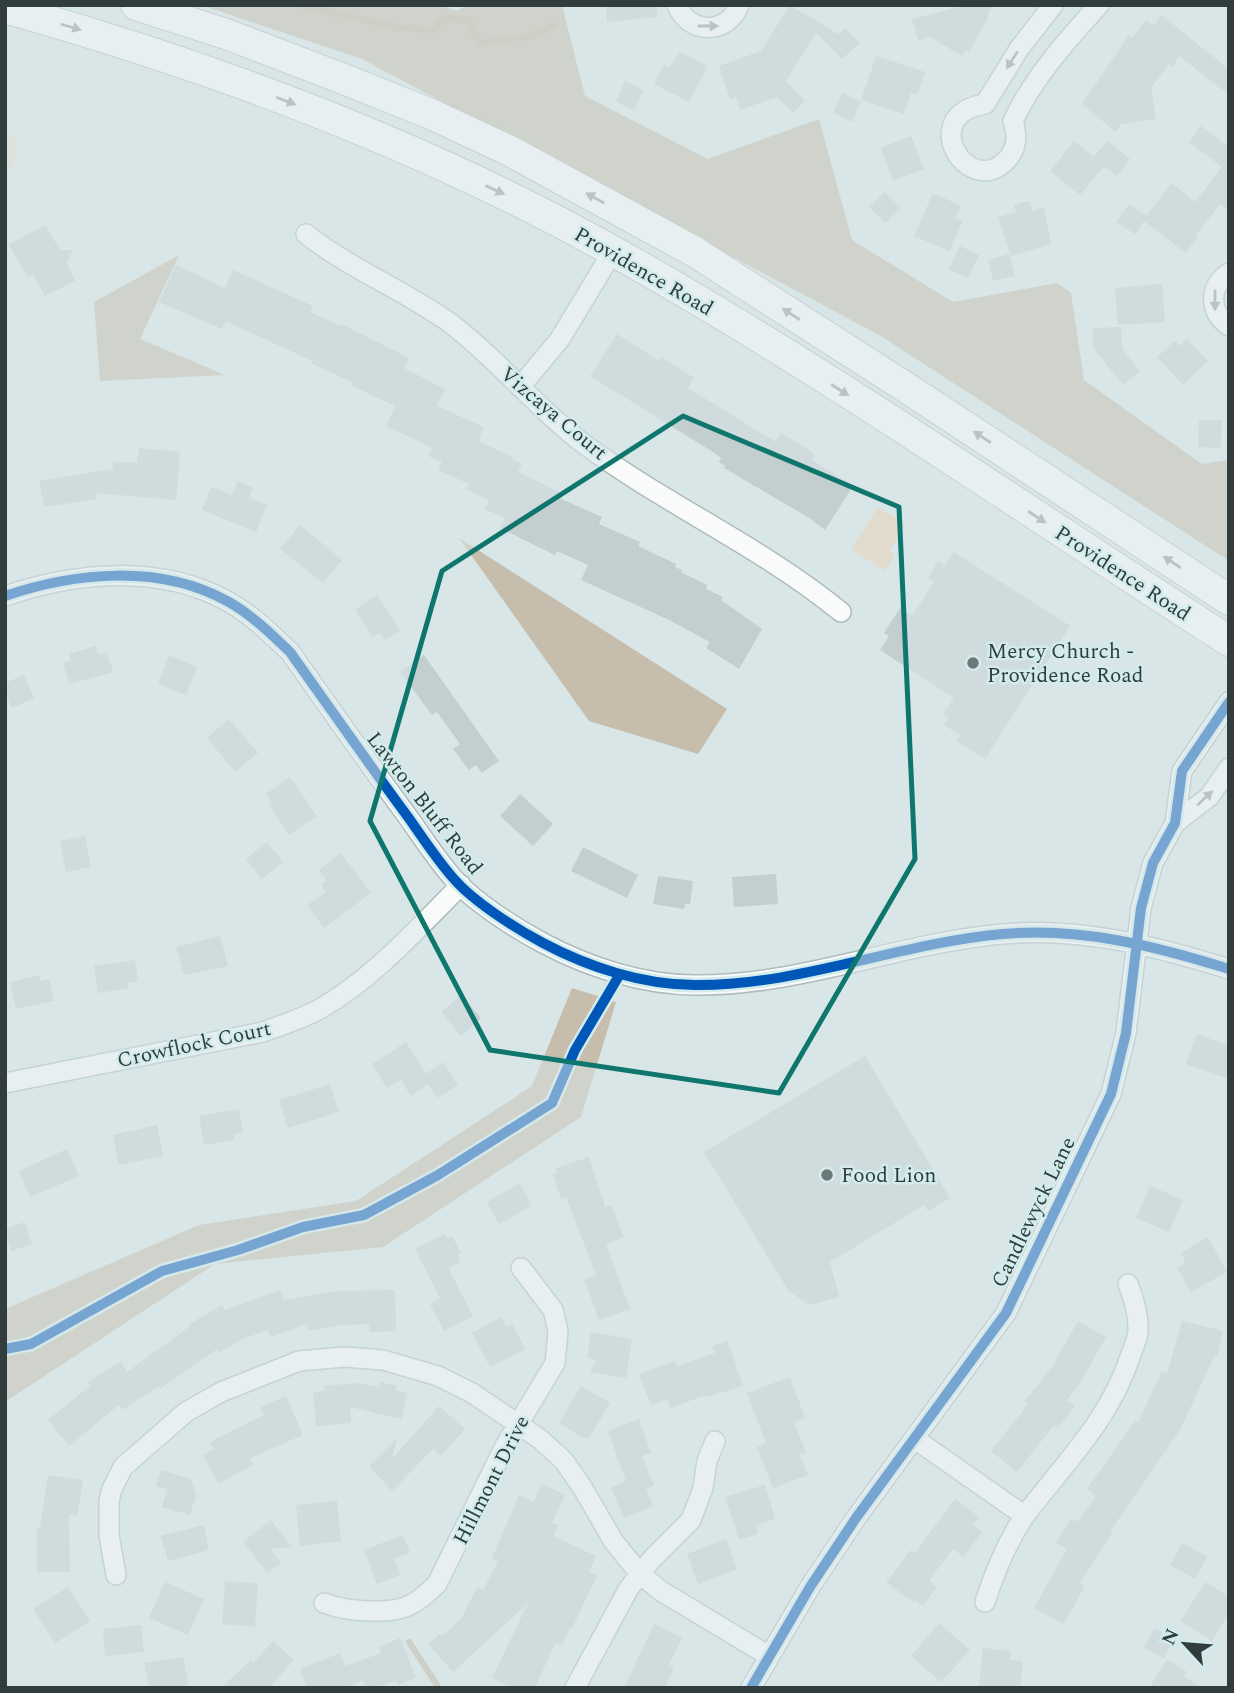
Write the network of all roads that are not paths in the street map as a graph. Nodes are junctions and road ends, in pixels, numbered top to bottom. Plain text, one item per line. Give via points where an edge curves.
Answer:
1 (136, 5) edge
2 (677, 5) edge
3 (739, 5) edge
4 (1053, 5) edge
5 (1099, 5) edge
6 (5, 8) edge
7 (985, 104) junction
8 (1013, 121) junction
9 (306, 234) dead end
10 (613, 251) junction
11 (1229, 273) edge
12 (1229, 326) edge
13 (520, 387) junction
14 (5, 596) edge
15 (1229, 600) edge
16 (841, 612) dead end
17 (1229, 641) edge
18 (1229, 702) edge
19 (1229, 768) edge
20 (1175, 823) junction
21 (461, 885) junction
22 (1137, 943) junction
23 (1229, 969) edge
24 (5, 1083) edge
25 (521, 1268) dead end
26 (1128, 1284) dead end
27 (519, 1424) junction
28 (915, 1438) junction
29 (715, 1441) dead end
30 (1025, 1516) junction
31 (640, 1574) junction
32 (116, 1575) dead end
33 (985, 1602) dead end
34 (324, 1603) dead end
35 (769, 1656) junction
36 (575, 1688) edge
37 (751, 1688) edge

15 -> 1 main road, Providence Road via 695,252 510,151 341,78
2 -> 3 street via 693,25 713,28 732,18
4 -> 7 street
5 - 8 street via 1065,42
6 -> 10 main road, Providence Road via 204,69 396,144
7 - 8 street via 996,106
7 - 8 street via 965,110 952,128 953,149 967,165 988,170 1007,160 1016,142
9 - 13 street, Vizcaya Court via 452,325
10 - 13 street via 561,339
10 -> 17 main road, Providence Road via 784,354
11 -> 12 street via 1216,285 1213,303
13 - 16 street, Vizcaya Court via 584,444 807,584
14 - 21 street, Lawton Bluff Road via 33,586 121,575 194,586 240,608 290,652
18 - 20 street, Candlewyck Lane via 1182,771
20 -> 19 street, Candlewyck Lane via 1209,797
20 - 22 street, Candlewyck Lane via 1153,863 1140,908
21 - 22 street, Lawton Bluff Road via 520,931 560,953 603,970 694,985 785,977 951,940 1004,934 1071,934
21 - 24 street, Crowflock Court via 357,984 300,1018 263,1032
22 - 23 street, Lawton Bluff Road
22 - 28 street, Candlewyck Lane via 1122,1054 1111,1094 1006,1313
25 - 27 street, Hillmont Drive via 549,1303 558,1342 550,1373
26 - 30 street via 1138,1335 1126,1368 1085,1441
27 - 31 street via 564,1461 614,1542
27 - 32 street via 472,1393 420,1369 344,1357 299,1360 221,1392 186,1412 123,1467 109,1501
27 - 34 street, Hillmont Drive via 447,1566 422,1599 394,1612 341,1609
28 - 30 street
28 - 35 street, Candlewyck Lane via 817,1575
29 - 31 street via 696,1510
30 - 33 street via 1006,1548
31 - 35 street
31 - 36 street via 614,1611
35 - 37 street, Candlewyck Lane

